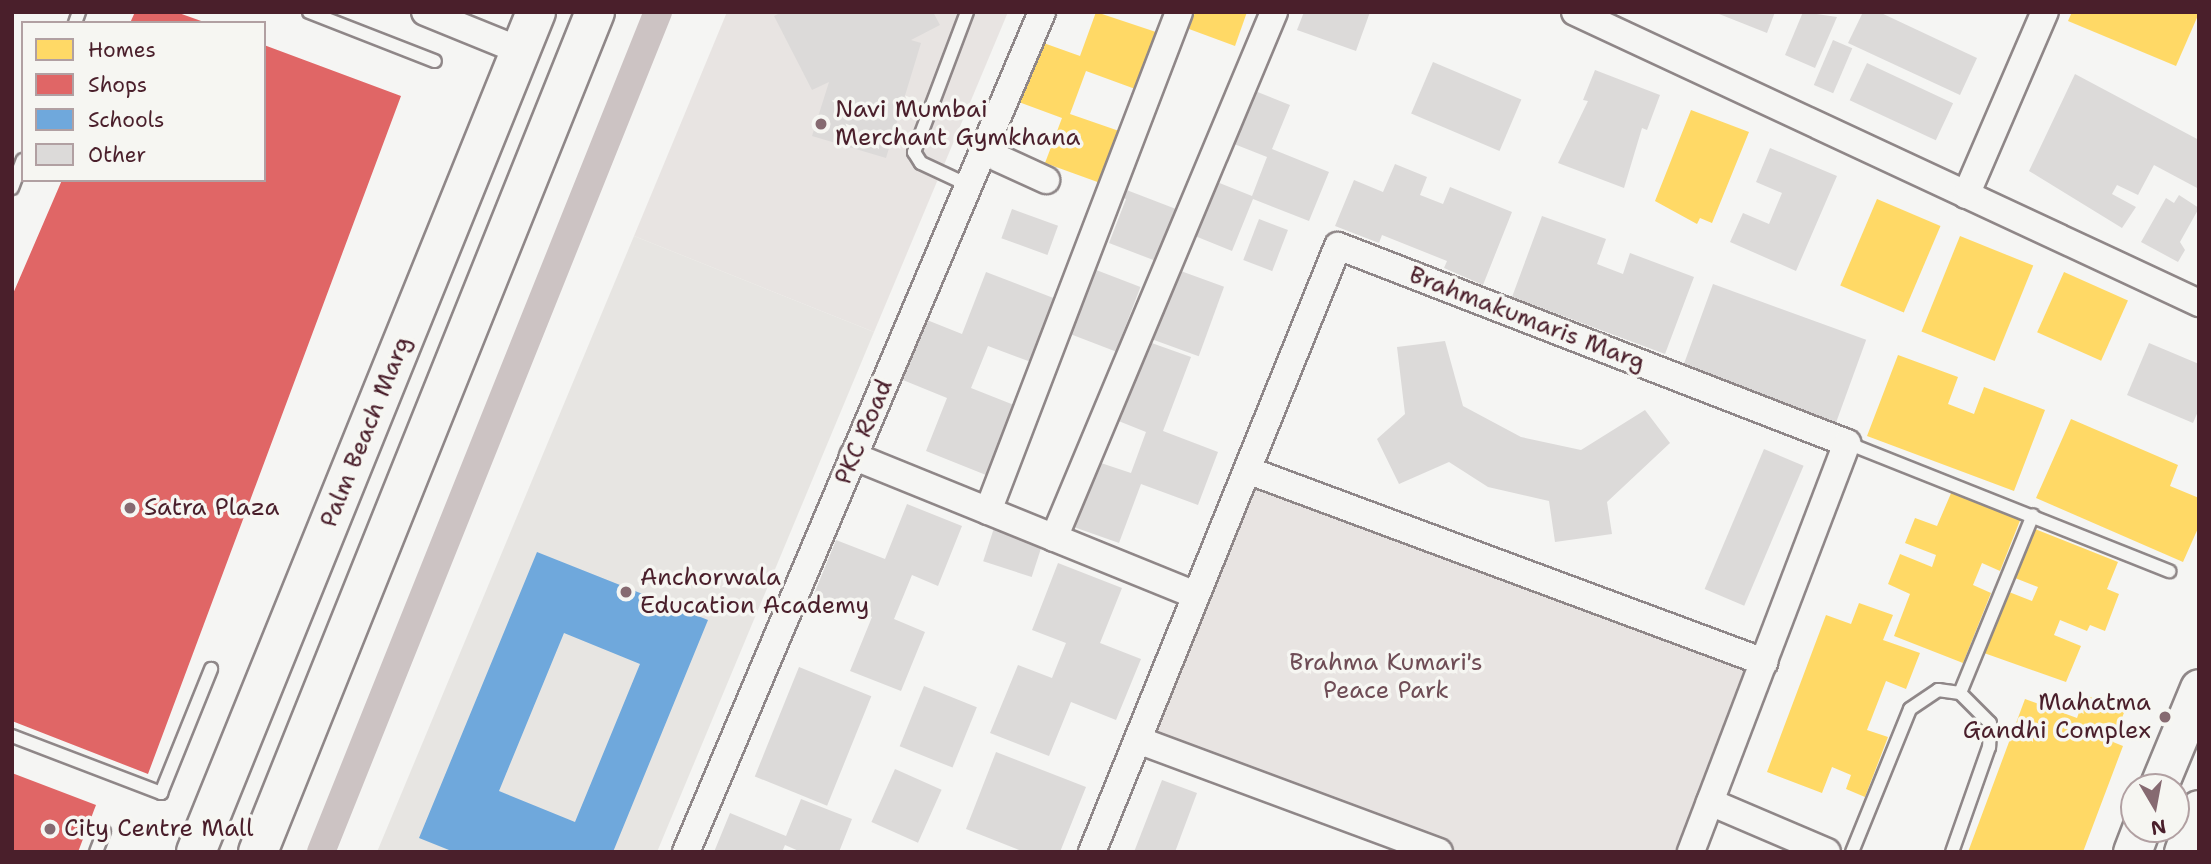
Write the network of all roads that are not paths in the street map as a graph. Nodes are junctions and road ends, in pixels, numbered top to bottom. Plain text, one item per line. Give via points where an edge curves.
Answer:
1 (309, 12) edge
2 (425, 12) edge
3 (536, 12) edge
4 (595, 12) edge
5 (967, 12) edge
6 (1042, 12) edge
7 (1179, 12) edge
8 (1274, 12) edge
9 (1575, 12) edge
10 (2045, 12) edge
11 (1605, 19) edge
12 (521, 51) junction
13 (435, 61) dead end
14 (998, 158) dead end
15 (21, 165) edge
16 (1046, 180) dead end
17 (968, 185) junction
18 (12, 188) edge
19 (1966, 195) junction
20 (2199, 303) edge
21 (1847, 443) junction
22 (853, 456) junction
23 (1247, 470) junction
24 (988, 511) junction
25 (2033, 515) junction
26 (1054, 538) junction
27 (2169, 571) dead end
28 (1196, 595) junction
29 (1763, 662) junction
30 (211, 669) dead end
31 (2199, 688) edge
32 (1960, 693) junction
33 (12, 736) edge
34 (1138, 740) junction
35 (2164, 773) edge
36 (1710, 802) junction
37 (2199, 809) edge
38 (104, 831) dead end
39 (96, 852) edge
40 (196, 852) edge
41 (258, 852) edge
42 (686, 852) edge
43 (1092, 852) edge
44 (1439, 852) edge
45 (1691, 852) edge
46 (1828, 852) edge
47 (1852, 852) edge
48 (1952, 852) edge
49 (2183, 852) edge

1 - 13 lane
2 - 12 street
3 - 12 main road, Palm Beach Marg
4 - 41 main road
5 - 17 lane via 914,152 920,163
6 - 17 street, PKC Road
7 - 24 street
8 - 26 street
9 - 11 street
10 - 19 street
11 - 19 street
12 - 40 main road, Palm Beach Marg
14 - 16 street
15 - 18 lane
17 - 22 street, PKC Road
19 - 20 street
21 - 23 street, Brahmakumaris Marg via 1338,246
21 - 25 lane
21 - 29 street
22 - 24 street
22 - 42 street, PKC Road
23 - 28 street, Brahmakumaris Marg
23 - 29 street
24 - 26 street
25 - 27 lane
25 - 32 lane
26 - 28 street
28 - 34 street, Brahmakumaris Marg
29 - 36 street
30 - 33 lane via 161,793
31 - 35 main road
32 - 47 lane via 1938,690 1910,709
32 - 48 lane via 1990,723 1989,747
34 - 43 street, Brahmakumaris Marg
34 - 44 street
36 - 45 street
36 - 46 street
37 - 49 main road
38 - 39 lane

